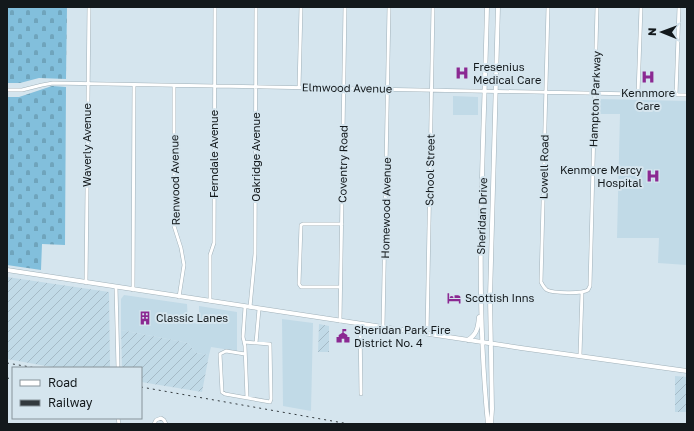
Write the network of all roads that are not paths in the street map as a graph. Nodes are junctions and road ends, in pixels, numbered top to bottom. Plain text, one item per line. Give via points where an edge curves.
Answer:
1 (89, 7) edge
2 (215, 7) edge
3 (256, 7) edge
4 (301, 7) edge
5 (345, 7) edge
6 (389, 7) edge
7 (433, 7) edge
8 (487, 7) edge
9 (498, 7) edge
10 (548, 7) edge
11 (597, 7) edge
12 (641, 7) edge
13 (679, 7) edge
14 (487, 23) junction
15 (497, 23) junction
16 (88, 84) junction
17 (134, 85) junction
18 (174, 86) junction
19 (214, 86) junction
20 (256, 87) junction
21 (299, 88) junction
22 (344, 88) junction
23 (387, 89) junction
24 (7, 90) edge
25 (432, 90) junction
26 (485, 90) junction
27 (495, 91) junction
28 (546, 92) junction
29 (595, 93) junction
30 (638, 94) junction
31 (676, 95) junction
32 (687, 95) edge
33 (483, 184) junction
34 (493, 184) junction
35 (342, 224) junction
36 (480, 264) junction
37 (491, 264) junction
38 (7, 270) edge
39 (86, 283) junction
40 (116, 287) junction
41 (340, 287) junction
42 (133, 290) junction
43 (582, 292) junction
44 (179, 297) junction
45 (210, 301) junction
46 (248, 307) junction
47 (259, 309) junction
48 (480, 309) junction
49 (340, 321) junction
50 (360, 324) junction
51 (383, 327) junction
52 (427, 334) junction
53 (468, 340) junction
54 (244, 342) junction
55 (483, 342) junction
56 (256, 343) junction
57 (491, 343) junction
58 (246, 354) junction
59 (580, 355) junction
60 (118, 367) edge
61 (687, 371) edge
62 (361, 394) dead end
63 (247, 398) junction
64 (154, 424) edge
65 (166, 424) edge
66 (489, 424) edge

1 - 16 street, Waverly Avenue
2 - 19 street, Ferndale Avenue
3 - 20 street, Oakridge Avenue
4 - 21 street
5 - 22 street, Coventry Road
6 - 23 street, Homewood Avenue
7 - 25 street, School Street
8 - 14 main road, Sheridan Drive
9 - 15 main road, Sheridan Drive
10 - 28 street, Lowell Road
11 - 29 street, Hampton Parkway
12 - 30 street
13 - 31 street
14 - 15 main road
14 - 26 main road, Sheridan Drive
15 - 27 main road, Sheridan Drive
16 - 17 street, Elmwood Avenue
16 - 24 street, Elmwood Avenue via 50,83 22,90
16 - 39 street, Waverly Avenue
17 - 18 street, Elmwood Avenue
17 - 42 street
18 - 19 street, Elmwood Avenue
18 - 44 street, Renwood Avenue via 174,226 184,265
19 - 20 street, Elmwood Avenue
19 - 45 street, Ferndale Avenue via 214,243 210,255
20 - 21 street, Elmwood Avenue
20 - 46 street, Oakridge Avenue via 256,254
21 - 22 street, Elmwood Avenue
22 - 23 street, Elmwood Avenue
22 - 35 street, Coventry Road
23 - 25 street, Elmwood Avenue
23 - 51 street, Homewood Avenue
25 - 26 street, Elmwood Avenue
25 - 52 street, School Street
26 - 27 street, Elmwood Avenue
26 - 33 main road, Sheridan Drive
27 - 28 street, Elmwood Avenue
27 - 34 main road, Sheridan Drive
28 - 29 street, Elmwood Avenue
28 - 43 street, Lowell Road via 541,282 551,291
29 - 30 street, Elmwood Avenue
29 - 43 street, Hampton Parkway via 590,286
30 - 31 street, Elmwood Avenue
31 - 32 street, Elmwood Avenue
33 - 34 main road
33 - 36 main road, Sheridan Drive
34 - 37 main road, Sheridan Drive
35 - 41 street, Coventry Road
35 - 41 street via 301,225 299,276 301,286
36 - 37 main road
36 - 48 main road, Sheridan Drive
37 - 57 main road, Sheridan Drive
38 - 39 main road
39 - 40 main road
40 - 42 main road
40 - 60 street
41 - 49 street, Coventry Road
42 - 44 main road
43 - 59 street, Hampton Parkway
44 - 45 main road
45 - 46 main road
46 - 47 main road
46 - 54 street, Oakridge Avenue
47 - 49 main road
47 - 56 street
48 - 53 main road via 477,331
48 - 55 main road, Sheridan Drive
49 - 50 main road
50 - 51 main road
50 - 62 street
51 - 52 main road
52 - 53 main road
53 - 55 main road
54 - 56 street
54 - 58 street, Oakridge Avenue
55 - 57 main road
55 - 66 main road, Sheridan Drive
56 - 63 street via 270,344 271,399 269,402
57 - 59 main road
57 - 66 main road, Sheridan Drive via 492,409
58 - 63 street, Oakridge Avenue
58 - 63 street via 226,351 220,356 222,392
59 - 61 main road
64 - 65 street via 161,418

